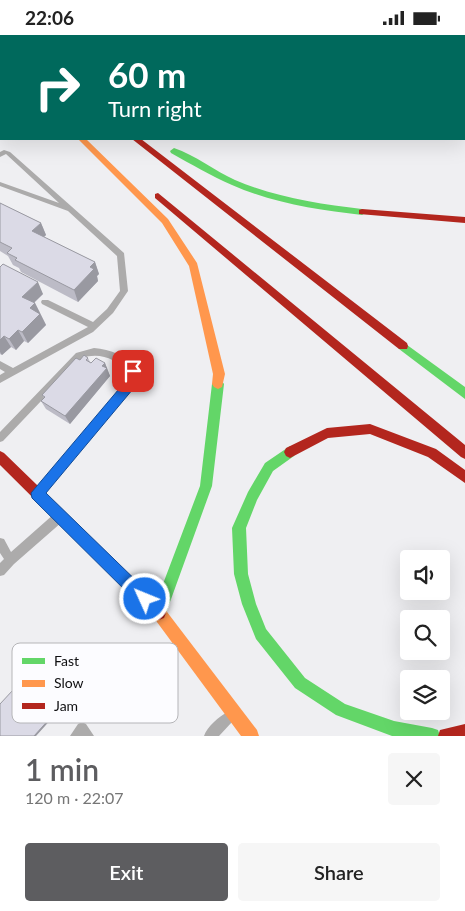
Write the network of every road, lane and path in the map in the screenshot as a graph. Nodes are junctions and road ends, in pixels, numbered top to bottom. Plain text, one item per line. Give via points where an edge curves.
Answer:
1 (83, 140) edge
2 (91, 140) edge
3 (137, 140) edge
4 (163, 144) dead end
5 (0, 155) edge
6 (0, 184) edge
7 (72, 211) junction
8 (465, 221) edge
9 (45, 302) dead end
10 (94, 327) junction
11 (0, 365) edge
12 (13, 372) junction
13 (0, 379) edge
14 (465, 393) edge
15 (0, 438) edge
16 (465, 453) edge
17 (0, 457) edge
18 (465, 477) edge
19 (37, 493) junction
20 (60, 516) junction
21 (0, 543) edge
22 (10, 560) junction
23 (0, 571) edge
24 (159, 613) junction
25 (233, 713) junction
26 (465, 732) edge
27 (76, 736) edge
28 (88, 736) edge
29 (210, 736) edge
30 (251, 736) edge
31 (432, 736) edge
32 (446, 736) edge

1 - 24 main road via 165,221 194,266 219,373 206,486
2 - 16 main road
3 - 14 main road
4 - 8 main road via 226,179 276,198 348,211
5 - 7 lane via 8,153
6 - 7 lane
7 - 10 lane via 121,255 124,291
9 - 10 lane
10 - 12 lane
11 - 12 lane
12 - 13 lane
15 - 19 lane via 79,355 100,351 128,365 133,371 129,386
17 - 19 main road via 8,471
18 - 31 main road via 432,453 370,429 327,433 295,448 269,467 239,528 241,574 249,604 261,634 300,683 341,710 394,729
19 - 20 main road
20 - 22 lane
20 - 24 main road
21 - 22 lane
22 - 23 lane
24 - 25 main road
25 - 29 lane
25 - 30 main road
26 - 32 main road
27 - 28 lane via 82,728

